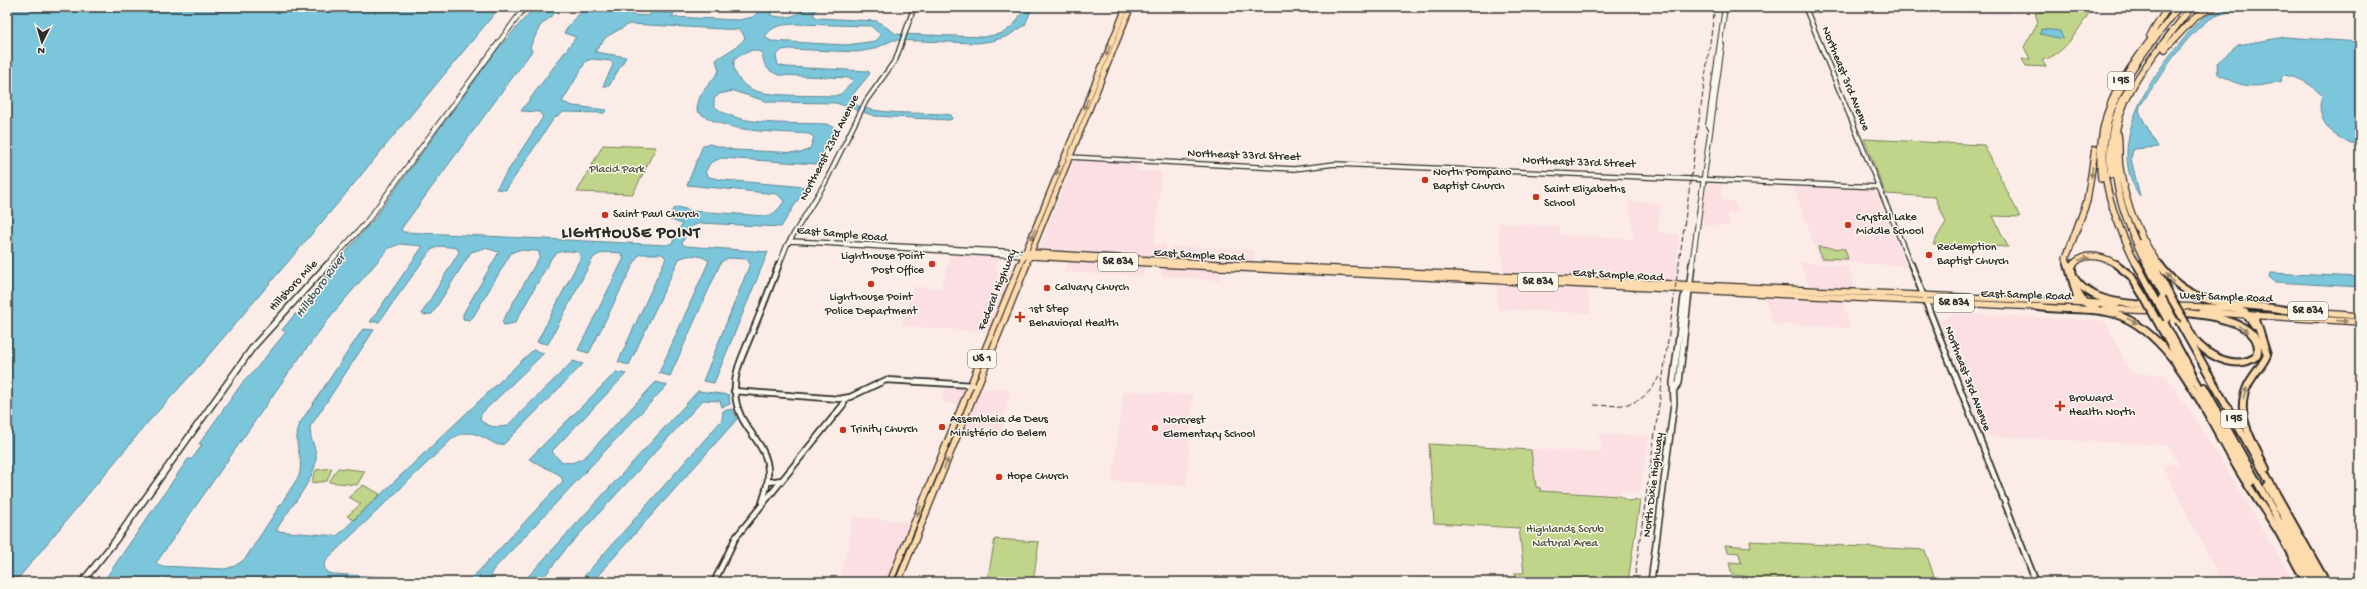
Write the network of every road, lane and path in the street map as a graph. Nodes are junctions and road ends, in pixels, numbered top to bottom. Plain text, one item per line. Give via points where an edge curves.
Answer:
1 (525, 7) edge
2 (914, 7) edge
3 (1126, 7) edge
4 (1724, 7) edge
5 (1805, 7) edge
6 (2168, 7) edge
7 (2175, 7) edge
8 (2179, 7) edge
9 (2186, 7) edge
10 (2191, 7) edge
11 (2200, 7) edge
12 (2214, 7) edge
13 (1130, 8) edge
14 (2192, 20) junction
15 (2146, 46) junction
16 (2156, 56) junction
17 (1100, 71) junction
18 (1096, 80) junction
19 (1102, 80) junction
20 (1098, 89) junction
21 (2102, 121) junction
22 (2116, 131) junction
23 (1064, 156) junction
24 (1070, 157) junction
25 (1703, 178) junction
26 (1879, 187) junction
27 (1048, 195) junction
28 (1052, 205) junction
29 (2131, 214) junction
30 (790, 240) junction
31 (817, 242) junction
32 (954, 249) junction
33 (950, 252) junction
34 (1025, 254) junction
35 (1032, 255) junction
36 (1510, 277) junction
37 (1605, 280) junction
38 (2071, 280) junction
39 (1506, 281) junction
40 (1598, 285) junction
41 (1689, 286) junction
42 (1830, 292) junction
43 (1810, 295) junction
44 (2158, 298) junction
45 (1925, 299) junction
46 (2072, 302) junction
47 (1005, 303) junction
48 (2085, 303) junction
49 (2039, 307) junction
50 (2231, 307) junction
51 (2164, 308) junction
52 (2097, 309) junction
53 (2285, 310) junction
54 (1008, 311) junction
55 (1001, 312) junction
56 (2247, 314) junction
57 (2258, 315) junction
58 (2360, 316) edge
59 (2170, 319) junction
60 (1004, 322) junction
61 (2360, 322) edge
62 (2258, 328) junction
63 (971, 385) junction
64 (978, 386) junction
65 (734, 391) junction
66 (846, 398) junction
67 (2202, 404) junction
68 (934, 475) junction
69 (782, 480) junction
70 (768, 482) junction
71 (930, 485) junction
72 (936, 487) junction
73 (932, 500) junction
74 (762, 503) junction
75 (2290, 519) junction
76 (2277, 529) junction
77 (902, 552) junction
78 (906, 561) junction
79 (897, 565) junction
80 (900, 576) junction
81 (82, 582) edge
82 (714, 582) edge
83 (890, 582) edge
84 (898, 582) edge
85 (1651, 582) edge
86 (2036, 582) edge
87 (2306, 582) edge
88 (2313, 582) edge
89 (2321, 582) edge
90 (2326, 582) edge

1 - 81 main road, Hillsboro Mile via 360,229 253,347 115,541
2 - 30 street, Northeast 23rd Avenue via 892,66 862,107 825,184
3 -> 17 main road, Federal Highway / US 1
4 - 25 main road, North Dixie Highway via 1708,119 1710,129
5 - 26 street, Northeast 3rd Avenue
6 - 15 highway
7 - 15 highway, I 95
8 - 44 highway via 2118,94 2108,117 2103,140 2104,174 2113,212 2125,243
9 - 44 highway via 2126,92 2116,113 2110,143 2110,168 2118,210
10 - 16 highway, I 95
11 - 14 highway
12 - 14 highway
13 - 19 main road, Federal Highway / US 1
14 - 16 highway
15 - 21 highway, I 95 via 2114,93
16 - 22 highway, I 95 via 2126,100
17 - 18 main road, Federal Highway / US 1
17 - 19 main road
18 - 20 main road
18 -> 23 main road, Federal Highway / US 1
19 - 20 main road, Federal Highway / US 1
20 - 24 main road, Federal Highway / US 1
21 -> 38 highway via 2098,129 2086,207 2066,255 2066,266
21 - 44 highway, I 95 via 2098,153 2105,199 2126,253
22 - 29 highway via 2119,135 2118,153 2122,180
22 - 44 highway, I 95 via 2114,169 2121,206
23 - 24 street, Northeast 33rd Street
23 -> 27 main road, Federal Highway / US 1
24 - 25 street, Northeast 33rd Street via 1290,169 1335,164
24 - 28 main road, Federal Highway / US 1
25 - 26 street, Northeast 33rd Street
25 - 41 main road, North Dixie Highway
26 - 45 street, Northeast 3rd Avenue
27 - 28 main road
27 -> 34 main road, Federal Highway / US 1
28 - 35 main road, Federal Highway / US 1
29 - 44 highway
53 -> 29 highway via 2268,306 2212,302 2187,293 2166,274 2144,241
30 - 31 street, East Sample Road
30 - 65 street, Northeast 23rd Avenue via 736,374
31 - 32 street, East Sample Road
31 - 33 street, East Sample Road
32 - 33 street
32 - 34 street, East Sample Road
33 - 34 street, East Sample Road
34 - 35 main road, East Sample Road / SR 834
34 - 47 main road, Federal Highway / US 1
35 - 36 main road, East Sample Road / SR 834
35 - 39 main road, East Sample Road / SR 834 via 1277,271
35 - 54 main road, Federal Highway / US 1
36 - 37 main road, East Sample Road / SR 834
36 - 39 main road
37 - 40 main road
37 - 41 main road, East Sample Road / SR 834
38 - 46 highway via 2077,298
38 - 48 highway
39 - 40 main road, East Sample Road / SR 834
40 - 41 main road, East Sample Road / SR 834
41 - 42 main road, East Sample Road / SR 834
41 - 43 main road, East Sample Road / SR 834
41 - 85 main road, North Dixie Highway via 1681,371 1679,383 1674,390
42 - 43 main road
42 - 45 main road, East Sample Road / SR 834
43 - 45 main road, East Sample Road / SR 834
51 -> 44 highway via 2115,301 2094,294 2076,280 2072,271 2073,265 2076,261 2089,257 2115,263
44 - 59 highway, I 95, bridge
44 - 59 highway, bridge
44 - 59 highway, bridge
45 - 46 main road, East Sample Road / SR 834
45 - 49 main road, East Sample Road / SR 834
45 - 86 street, Northeast 3rd Avenue
46 - 48 main road, East Sample Road / SR 834
47 - 54 main road
47 - 55 main road, Federal Highway / US 1
48 - 51 main road, East Sample Road / SR 834
48 - 52 highway
49 - 52 main road, East Sample Road / SR 834
49 -> 67 highway via 2109,313 2136,324 2151,336
50 - 51 main road, West Sample Road / SR 834
50 - 53 main road, West Sample Road / SR 834
50 - 56 highway
51 - 52 main road, East Sample Road / SR 834
51 - 56 main road, West Sample Road / SR 834
51 -> 59 highway via 2210,315 2235,323 2255,340 2257,356 2241,363 2216,357
53 - 58 main road, West Sample Road / SR 834
54 - 60 main road, Federal Highway / US 1
55 - 60 main road
55 - 63 main road, Federal Highway / US 1
56 - 57 main road, West Sample Road / SR 834
56 - 62 highway
57 -> 61 main road, West Sample Road / SR 834
57 - 62 highway
59 - 67 highway
59 - 75 highway, I 95
59 - 76 highway, I 95
59 - 88 highway
59 - 89 highway
60 - 64 main road, Federal Highway / US 1
75 -> 62 highway via 2289,511 2246,427 2242,412 2244,393 2267,355 2266,345
63 - 64 street
63 - 66 street via 886,380
63 - 68 main road, Federal Highway / US 1
72 -> 64 main road, Federal Highway / US 1
65 - 66 street
65 - 70 street via 740,416 765,452
66 - 69 street
67 - 76 highway via 2233,461
68 - 71 main road, Federal Highway / US 1
68 - 72 main road
69 - 70 street
69 - 74 street
70 - 74 street
71 - 73 main road
71 -> 77 main road, Federal Highway / US 1
72 - 73 main road, Federal Highway / US 1
73 - 78 main road, Federal Highway / US 1
74 - 82 street via 729,548
75 - 90 highway, I 95
76 - 87 highway, I 95
77 - 78 main road via 902,559
77 - 79 main road, Federal Highway / US 1
78 - 80 main road, Federal Highway / US 1
79 - 80 main road
79 - 83 main road, Federal Highway / US 1
80 - 84 main road, Federal Highway / US 1

